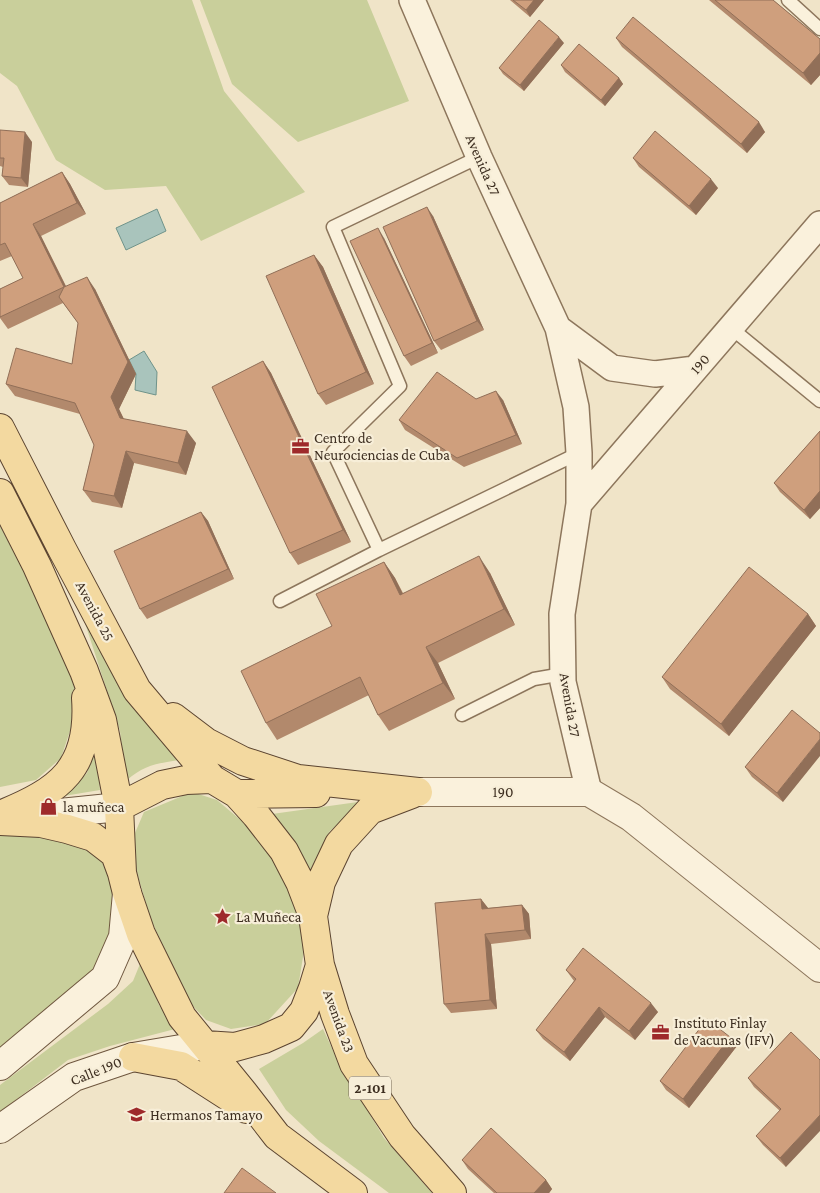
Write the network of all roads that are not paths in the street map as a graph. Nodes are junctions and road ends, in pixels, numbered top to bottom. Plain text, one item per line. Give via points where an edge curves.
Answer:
1 (412, 0) edge
2 (788, 0) edge
3 (820, 29) edge
4 (479, 157) junction
5 (820, 224) edge
6 (558, 328) junction
7 (731, 328) junction
8 (695, 369) junction
9 (820, 401) edge
10 (0, 428) edge
11 (579, 453) junction
12 (0, 493) edge
13 (580, 504) junction
14 (379, 550) junction
15 (280, 601) dead end
16 (84, 671) junction
17 (563, 674) junction
18 (137, 690) junction
19 (462, 715) dead end
20 (212, 779) junction
21 (418, 792) junction
22 (589, 792) junction
23 (237, 794) junction
24 (119, 806) junction
25 (0, 815) edge
26 (0, 820) edge
27 (125, 883) junction
28 (313, 916) junction
29 (320, 966) junction
30 (820, 968) edge
31 (205, 1045) junction
32 (133, 1056) junction
33 (0, 1066) edge
34 (0, 1129) edge
35 (277, 1136) junction
36 (353, 1193) edge
37 (452, 1193) edge

1 - 4 street, Avenida 27
2 - 3 lane
4 - 6 street, Avenida 27
4 - 14 lane via 334,227 400,386 333,452
5 - 7 street, 190
6 - 8 street, Avenida 27 via 612,368 655,374
6 - 11 street, Avenida 27 via 576,407
7 - 8 street, 190
7 - 9 lane
8 - 13 street, 190
10 - 18 main road, Avenida 25
11 - 13 street, Avenida 27
11 - 14 lane
12 - 16 main road
13 - 17 street, Avenida 27 via 562,614
14 - 15 lane
16 - 24 main road via 102,720
16 - 25 main road via 87,725 83,746 74,764 62,781 45,795
17 - 19 lane via 534,679
17 - 22 street, Avenida 27
18 - 20 main road, Avenida 25
18 - 21 main road via 206,742 243,762 298,779
20 - 23 main road
20 - 24 main road via 162,785
21 - 22 main road, 190
21 - 23 main road
21 - 28 main road via 370,810 339,844 321,882
22 - 30 main road via 631,817
23 - 28 main road via 284,851
24 - 26 main road
24 - 27 main road
26 - 27 main road via 41,823 93,837 114,854
27 - 31 main road via 141,934 182,1017
27 - 33 main road via 122,937 105,978
28 - 29 main road, Avenida 23
29 - 31 main road via 304,1010 290,1027 235,1047
29 - 37 main road, Avenida 23 / 2-101 via 354,1064 402,1136
31 - 32 main road, Calle 190
31 - 35 main road
32 - 34 main road, Calle 190 via 74,1077
32 - 35 main road via 181,1066 237,1102
35 - 36 main road

